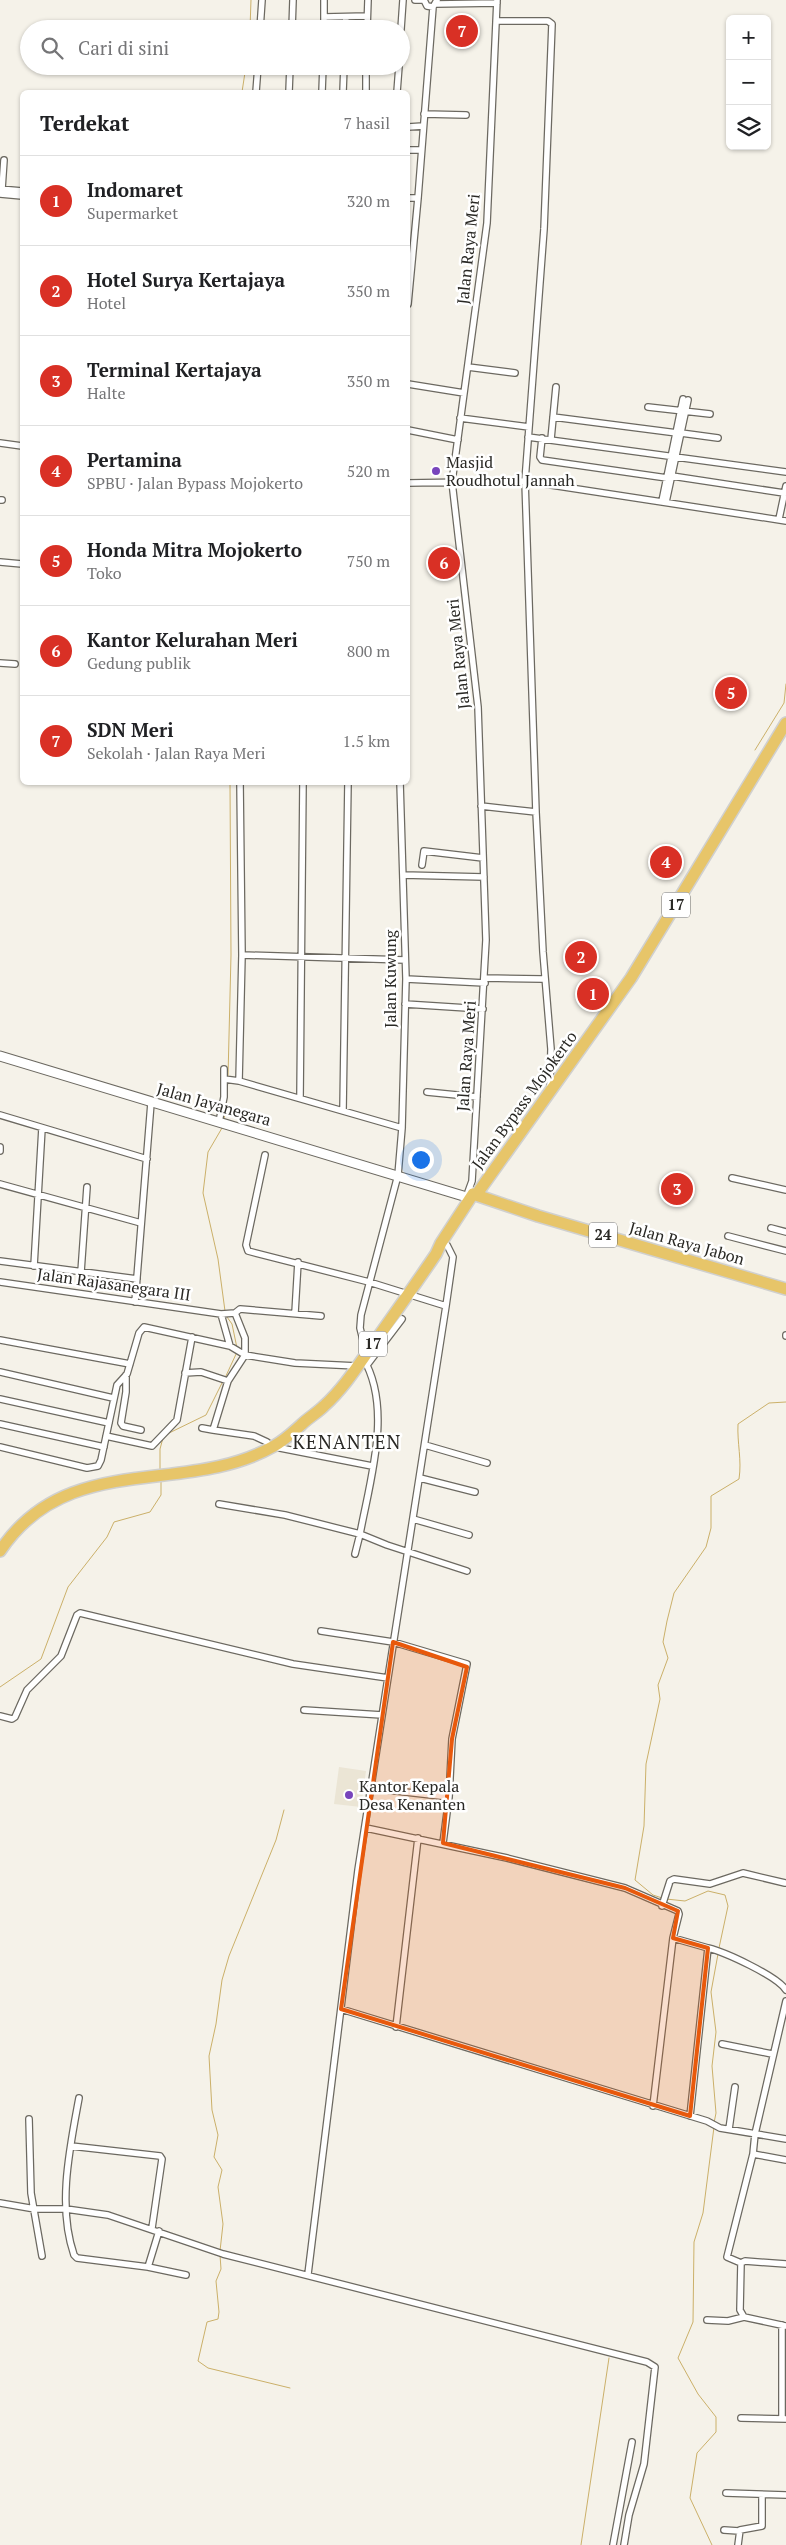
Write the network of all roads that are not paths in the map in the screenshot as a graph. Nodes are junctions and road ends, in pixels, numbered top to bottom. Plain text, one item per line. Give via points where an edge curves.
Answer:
1 (262, 0) edge
2 (293, 0) edge
3 (324, 0) edge
4 (368, 0) edge
5 (403, 0) edge
6 (415, 0) edge
7 (424, 0) edge
8 (497, 2) edge
9 (435, 3) edge
10 (367, 16) junction
11 (324, 17) joint
12 (346, 17) junction
13 (261, 20) edge
14 (292, 20) edge
15 (346, 20) edge
16 (367, 20) edge
17 (402, 20) edge
18 (496, 21) junction
19 (257, 75) edge
20 (290, 75) edge
21 (323, 75) edge
22 (344, 75) edge
23 (366, 75) edge
24 (398, 75) edge
25 (256, 90) edge
26 (289, 90) edge
27 (322, 90) edge
28 (343, 90) edge
29 (366, 90) edge
30 (397, 90) edge
31 (424, 114) junction
32 (466, 115) dead end
33 (410, 126) edge
34 (423, 126) junction
35 (410, 150) edge
36 (420, 150) junction
37 (4, 160) dead end
38 (1, 190) edge
39 (20, 191) edge
40 (20, 195) edge
41 (410, 198) edge
42 (418, 198) junction
43 (410, 283) edge
44 (468, 368) junction
45 (515, 373) dead end
46 (410, 384) edge
47 (556, 387) dead end
48 (464, 393) junction
49 (686, 400) dead end
50 (648, 407) dead end
51 (683, 412) junction
52 (710, 414) dead end
53 (553, 417) junction
54 (460, 418) junction
55 (529, 427) junction
56 (410, 430) edge
57 (679, 433) junction
58 (528, 437) junction
59 (542, 438) junction
60 (718, 438) dead end
61 (552, 439) junction
62 (458, 440) junction
63 (0, 443) edge
64 (20, 446) edge
65 (674, 456) junction
66 (786, 472) edge
67 (669, 477) junction
68 (525, 481) junction
69 (452, 482) junction
70 (410, 483) edge
71 (786, 486) edge
72 (784, 494) junction
73 (664, 502) junction
74 (781, 517) edge
75 (786, 520) edge
76 (0, 562) edge
77 (20, 564) edge
78 (0, 663) edge
79 (15, 664) dead end
80 (786, 723) edge
81 (240, 785) edge
82 (303, 785) edge
83 (348, 785) edge
84 (400, 785) edge
85 (482, 806) junction
86 (536, 812) junction
87 (483, 858) junction
88 (422, 865) dead end
89 (402, 875) junction
90 (484, 877) junction
91 (242, 955) junction
92 (300, 957) junction
93 (345, 958) junction
94 (405, 960) junction
95 (406, 979) junction
96 (542, 979) dead end
97 (485, 980) junction
98 (405, 1004) junction
99 (483, 1009) junction
100 (0, 1056) edge
101 (224, 1069) dead end
102 (226, 1079) junction
103 (237, 1081) junction
104 (427, 1092) dead end
105 (550, 1092) junction
106 (477, 1097) junction
107 (300, 1098) junction
108 (151, 1103) junction
109 (343, 1110) junction
110 (0, 1115) edge
111 (224, 1123) junction
112 (42, 1128) junction
113 (402, 1128) junction
114 (0, 1148) edge
115 (0, 1152) edge
116 (265, 1155) dead end
117 (147, 1160) junction
118 (398, 1175) junction
119 (732, 1178) dead end
120 (0, 1184) edge
121 (87, 1187) dead end
122 (786, 1190) edge
123 (40, 1196) junction
124 (477, 1196) junction
125 (85, 1208) junction
126 (142, 1223) junction
127 (771, 1228) dead end
128 (786, 1232) edge
129 (728, 1236) dead end
130 (447, 1245) junction
131 (786, 1251) edge
132 (436, 1254) junction
133 (0, 1261) edge
134 (298, 1262) junction
135 (34, 1266) junction
136 (81, 1272) junction
137 (137, 1279) junction
138 (0, 1282) edge
139 (369, 1282) junction
140 (786, 1289) edge
141 (409, 1294) junction
142 (135, 1302) junction
143 (446, 1306) junction
144 (234, 1313) junction
145 (295, 1313) junction
146 (222, 1314) junction
147 (321, 1316) dead end
148 (402, 1319) dead end
149 (192, 1337) junction
150 (0, 1342) edge
151 (232, 1347) junction
152 (243, 1353) junction
153 (363, 1361) junction
154 (130, 1364) junction
155 (0, 1372) edge
156 (185, 1373) junction
157 (126, 1375) junction
158 (227, 1381) junction
159 (113, 1398) junction
160 (0, 1399) edge
161 (109, 1423) junction
162 (0, 1424) edge
163 (202, 1428) dead end
164 (141, 1430) dead end
165 (213, 1430) junction
166 (106, 1436) junction
167 (270, 1444) junction
168 (425, 1445) junction
169 (0, 1447) edge
170 (104, 1447) junction
171 (487, 1463) dead end
172 (372, 1466) junction
173 (150, 1472) junction
174 (420, 1478) junction
175 (475, 1492) dead end
176 (219, 1504) dead end
177 (413, 1520) junction
178 (360, 1534) junction
179 (469, 1535) dead end
180 (0, 1540) edge
181 (0, 1551) edge
182 (409, 1551) junction
183 (355, 1554) dead end
184 (467, 1571) dead end
185 (320, 1631) dead end
186 (393, 1642) junction
187 (388, 1678) junction
188 (304, 1710) dead end
189 (382, 1715) junction
190 (0, 1716) edge
191 (370, 1788) junction
192 (449, 1797) junction
193 (366, 1828) junction
194 (418, 1838) junction
195 (443, 1843) junction
196 (785, 1883) edge
197 (664, 1901) junction
198 (673, 1938) junction
199 (708, 1948) junction
200 (786, 1990) edge
201 (786, 2001) edge
202 (341, 2009) junction
203 (396, 2027) junction
204 (722, 2044) dead end
205 (772, 2054) junction
206 (735, 2087) dead end
207 (79, 2098) dead end
208 (653, 2106) junction
209 (690, 2116) junction
210 (29, 2118) dead end
211 (729, 2130) junction
212 (755, 2134) junction
213 (786, 2139) edge
214 (71, 2146) junction
215 (753, 2154) junction
216 (786, 2160) edge
217 (0, 2203) edge
218 (35, 2209) junction
219 (66, 2209) junction
220 (152, 2228) junction
221 (159, 2231) junction
222 (42, 2256) dead end
223 (742, 2263) junction
224 (786, 2264) edge
225 (148, 2267) junction
226 (308, 2274) junction
227 (186, 2276) dead end
228 (744, 2317) junction
229 (707, 2320) dead end
230 (784, 2325) edge
231 (784, 2369) edge
232 (741, 2418) dead end
233 (784, 2418) edge
234 (632, 2442) dead end
235 (726, 2493) dead end
236 (762, 2495) junction
237 (786, 2495) edge
238 (724, 2530) dead end
239 (739, 2531) junction
240 (613, 2545) edge
241 (624, 2545) edge
242 (738, 2545) edge

1 - 13 street
2 - 14 street
3 - 11 street
4 - 10 street
5 - 17 street
6 - 7 street
7 - 9 street via 427,6
8 - 9 street
8 - 18 street, Jalan Raya Meri
9 - 31 street
10 - 12 street
10 - 16 street
11 - 12 street
12 - 15 street
18 - 44 street, Jalan Raya Meri via 487,223
18 - 55 street via 548,21 552,24 545,220
19 - 25 street
20 - 26 street
21 - 27 street
22 - 28 street
23 - 29 street
24 - 30 street
31 - 32 street
31 - 34 street
33 - 34 street
34 - 36 street
35 - 36 street
36 - 42 street
37 - 38 street
38 - 39 street
38 - 40 street
41 - 42 street
42 - 43 street
44 - 45 street
44 - 48 street, Jalan Raya Meri
46 - 48 street
47 - 53 street
48 - 54 street, Jalan Raya Meri
49 - 51 street
50 - 51 street
51 - 52 street
51 - 57 street
53 - 57 street
53 - 61 street
54 - 55 street
54 - 62 street, Jalan Raya Meri
55 - 58 street
56 - 62 street
57 - 60 street
57 - 65 street
58 - 59 street
58 - 68 street
59 - 61 street
59 - 67 street via 542,460
61 - 65 street
62 - 69 street, Jalan Raya Meri
63 - 64 street
65 - 66 street
65 - 67 street
67 - 72 street
67 - 73 street
68 - 69 street
68 - 73 street
68 - 86 street
69 - 70 street
69 - 85 street, Jalan Raya Meri via 478,708
71 - 72 street
72 - 74 street
73 - 74 street
74 - 75 street
76 - 77 street
78 - 79 street
80 - 105 highway, Jalan Bypass Mojokerto / 17 via 631,978
81 - 91 street
82 - 92 street
83 - 93 street
84 - 89 street, Jalan Kuwung
85 - 86 street
85 - 87 street, Jalan Raya Meri
86 - 105 street via 547,1014 552,1049
87 - 88 street via 424,851
87 - 90 street, Jalan Raya Meri
89 - 90 street
89 - 94 street, Jalan Kuwung
90 - 97 street, Jalan Raya Meri
91 - 92 street
91 - 103 street
92 - 93 street
92 - 107 street
93 - 94 street
93 - 109 street
94 - 95 street, Jalan Kuwung
95 - 97 street
95 - 98 street, Jalan Kuwung
96 - 97 street
97 - 99 street, Jalan Raya Meri
98 - 99 street
98 - 113 street, Jalan Kuwung
99 - 106 street, Jalan Raya Meri
100 - 108 main road, Jalan Jayanegara
101 - 102 street
102 - 103 street
102 - 111 street
103 - 107 street
104 - 106 street
105 - 124 highway, Jalan Bypass Mojokerto / 17
106 - 124 street, Jalan Raya Meri
107 - 109 street
108 - 111 main road, Jalan Jayanegara
108 - 117 street
109 - 113 street
110 - 112 street
111 - 118 main road, Jalan Jayanegara
112 - 117 street
112 - 123 street
113 - 118 street, Jalan Kuwung
114 - 115 street
116 - 134 street via 246,1248 251,1253
117 - 126 street
118 - 124 main road, Jalan Jayanegara via 423,1186
118 - 139 street, Jalan Kuwung
119 - 122 street
120 - 123 street
121 - 125 street
123 - 125 street
123 - 135 street
124 - 130 highway, Jalan Bypass Mojokerto / 17
124 - 132 highway, Jalan Bypass Mojokerto / 17
124 - 140 highway, Jalan Raya Jabon / 24
125 - 126 street
125 - 136 street
126 - 137 street
127 - 128 street
129 - 131 street
130 - 132 highway, Jalan Bypass Mojokerto / 17
130 - 143 street via 452,1257
132 - 141 highway, Jalan Bypass Mojokerto / 17
133 - 135 street
134 - 139 street
134 - 145 street
135 - 136 street
136 - 137 street
137 - 142 street
138 - 142 street, Jalan Rajasanegara III
139 - 141 street
139 - 153 street, Jalan Kuwung via 360,1323
141 - 143 street
141 - 153 highway, Jalan Bypass Mojokerto / 17
142 - 146 street, Jalan Rajasanegara III
143 - 168 street
144 - 145 street, Jalan Rajasanegara III via 240,1309
144 - 146 street, Jalan Rajasanegara III
144 - 152 street via 245,1338
145 - 147 street, Jalan Rajasanegara III
146 - 151 street
148 - 153 street
149 - 151 street
149 - 154 street via 144,1327 139,1333
149 - 156 street
150 - 154 street
151 - 152 street
152 - 153 street via 301,1363
152 - 158 street
153 - 167 highway, Jalan Bypass Mojokerto / 17 via 325,1406
153 - 172 street, Jalan Kuwung via 378,1408
154 - 157 street
155 - 159 street
156 - 158 street via 202,1372
156 - 166 street via 177,1420 152,1446
157 - 159 street via 118,1382
157 - 164 street via 120,1423
158 - 165 street
159 - 161 street
160 - 161 street
161 - 166 street
162 - 170 street
163 - 165 street
165 - 167 street via 254,1436
166 - 170 street
167 - 172 street
167 - 173 highway, Jalan Bypass Mojokerto / 17 via 173,1470
168 - 171 street
168 - 174 street
169 - 170 street via 91,1468 100,1463
172 - 178 street, Jalan Kuwung
173 - 180 highway, Jalan Bypass Mojokerto / 17 via 90,1479 61,1490 27,1512
173 - 181 highway, Jalan Bypass Mojokerto / 17 via 105,1482 65,1496 30,1519
174 - 175 street
174 - 177 street
176 - 178 street via 285,1515
177 - 179 street
177 - 182 street
178 - 182 street
178 - 183 street, Jalan Kuwung
182 - 184 street
182 - 186 street
185 - 186 street
186 - 187 street
186 - 192 street via 467,1665 452,1739
187 - 189 street
187 - 190 street via 293,1664 82,1613 77,1615 61,1656 27,1690 15,1717
188 - 189 street
189 - 191 street
191 - 192 street
191 - 193 street
192 - 195 street
193 - 194 street
193 - 202 street
194 - 195 street
194 - 203 street
195 - 197 street via 626,1888
196 - 197 street via 743,1873 710,1884 674,1879 670,1881
197 - 198 street via 679,1912
198 - 199 street
198 - 208 street
199 - 200 street via 779,1982
199 - 209 street
201 - 205 street
202 - 203 street
202 - 226 street
203 - 208 street
204 - 205 street
205 - 212 street
206 - 211 street
207 - 214 street
208 - 209 street
209 - 211 street
210 - 218 street via 30,2184
211 - 212 street
212 - 213 street
212 - 215 street
214 - 219 street
214 - 220 street via 160,2156
215 - 216 street
215 - 223 street via 728,2257
217 - 218 street
218 - 219 street
218 - 222 street
219 - 220 street via 108,2215
219 - 225 street via 75,2257
220 - 221 street
221 - 225 street
221 - 226 street via 221,2253
223 - 224 street
223 - 228 street via 740,2310
225 - 227 street
226 - 241 street via 647,2362 655,2367 644,2464 628,2515
228 - 229 street via 728,2321
228 - 230 street
230 - 231 street
231 - 233 street
232 - 233 street
234 - 240 street
235 - 236 street
236 - 237 street
236 - 239 street via 762,2526
238 - 239 street
239 - 242 street

